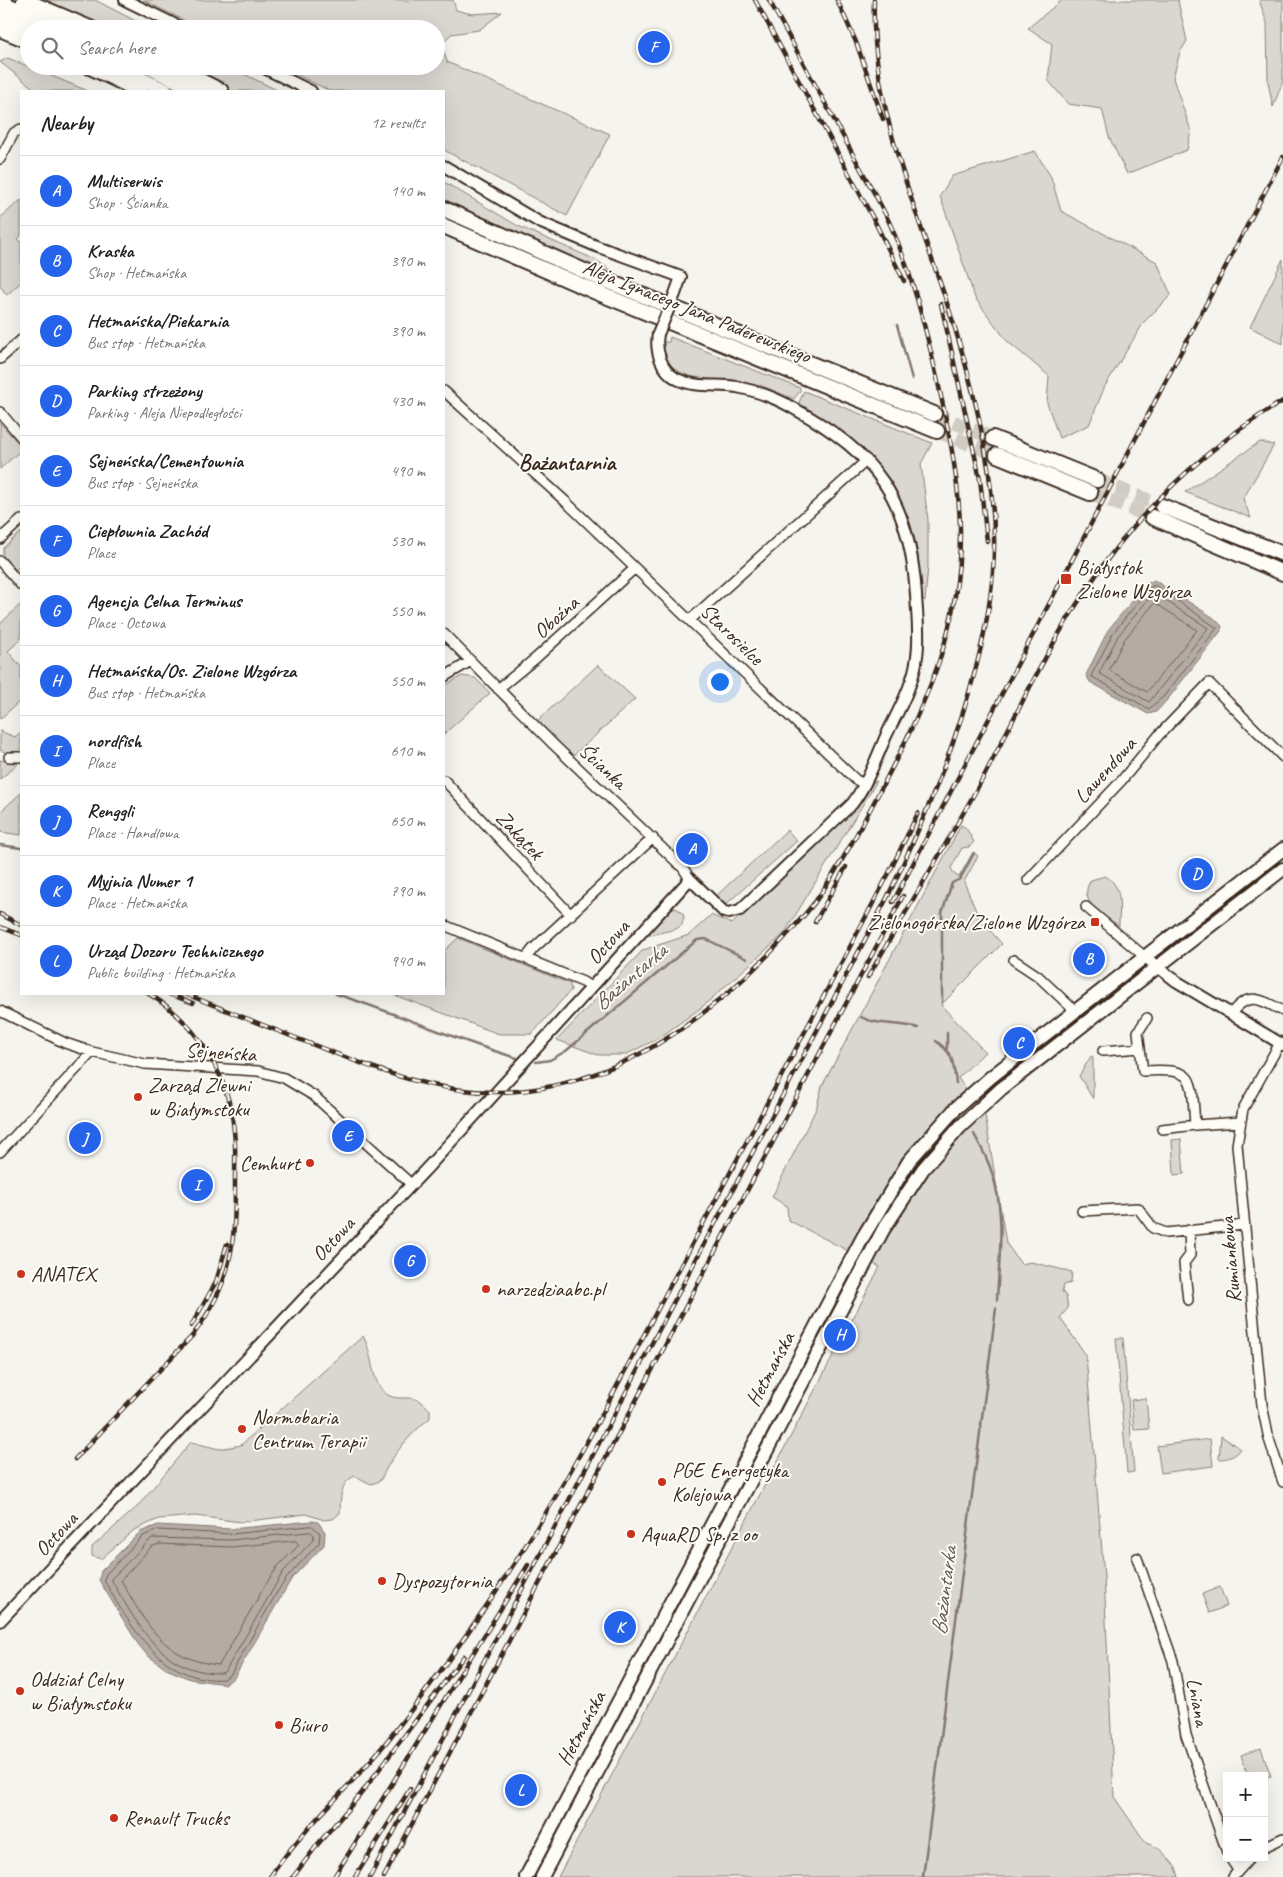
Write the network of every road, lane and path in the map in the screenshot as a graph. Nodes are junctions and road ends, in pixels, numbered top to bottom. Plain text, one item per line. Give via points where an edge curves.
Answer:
1 (24, 0) edge
2 (125, 0) edge
3 (0, 2) edge
4 (0, 17) edge
5 (43, 20) edge
6 (71, 20) edge
7 (166, 20) edge
8 (20, 25) edge
9 (0, 28) edge
10 (20, 37) edge
11 (107, 75) edge
12 (132, 75) edge
13 (165, 75) edge
14 (189, 75) edge
15 (278, 75) edge
16 (138, 90) edge
17 (164, 90) edge
18 (196, 90) edge
19 (219, 90) edge
20 (309, 90) edge
21 (20, 130) edge
22 (0, 159) edge
23 (445, 167) edge
24 (445, 209) edge
25 (445, 226) edge
26 (20, 341) edge
27 (0, 359) edge
28 (445, 391) edge
29 (0, 412) edge
30 (934, 414) tunnel mouth
31 (937, 431) tunnel mouth
32 (20, 436) edge
33 (993, 438) tunnel mouth
34 (997, 455) tunnel mouth
35 (866, 460) junction
36 (1097, 480) tunnel mouth
37 (1090, 493) tunnel mouth
38 (1162, 506) tunnel mouth
39 (1152, 517) tunnel mouth
40 (20, 521) edge
41 (0, 539) edge
42 (1283, 553) edge
43 (1249, 559) junction
44 (0, 561) edge
45 (635, 568) junction
46 (1283, 573) edge
47 (1283, 579) edge
48 (20, 584) edge
49 (690, 620) junction
50 (445, 635) edge
51 (471, 661) junction
52 (445, 676) edge
53 (498, 689) junction
54 (10, 757) dead end
55 (1283, 757) edge
56 (20, 758) edge
57 (445, 781) edge
58 (864, 784) junction
59 (653, 838) junction
60 (1283, 849) edge
61 (1283, 869) edge
62 (690, 880) junction
63 (1028, 880) dead end
64 (1086, 906) dead end
65 (571, 915) junction
66 (445, 925) edge
67 (1146, 957) junction
68 (526, 958) junction
69 (1014, 960) dead end
70 (1158, 967) junction
71 (591, 987) junction
72 (0, 1011) edge
73 (1283, 1011) edge
74 (1076, 1012) junction
75 (1231, 1014) junction
76 (1147, 1018) dead end
77 (1281, 1044) edge
78 (1140, 1048) junction
79 (1103, 1051) dead end
80 (92, 1052) junction
81 (991, 1077) junction
82 (1001, 1089) junction
83 (1240, 1122) junction
84 (1195, 1125) junction
85 (1162, 1129) dead end
86 (0, 1152) edge
87 (411, 1184) junction
88 (1082, 1211) dead end
89 (1244, 1225) junction
90 (1189, 1230) junction
91 (1188, 1300) dead end
92 (1283, 1482) edge
93 (701, 1543) junction
94 (715, 1550) junction
95 (1137, 1558) dead end
96 (0, 1621) edge
97 (1283, 1838) edge
98 (1223, 1841) edge
99 (1268, 1844) edge
100 (533, 1862) junction
101 (1246, 1862) edge
102 (1235, 1873) edge
103 (526, 1877) edge
104 (537, 1877) edge
105 (542, 1877) edge

1 - 6 main road
2 - 7 street
3 - 5 main road
4 - 8 main road
9 - 10 main road
11 - 16 main road
12 - 17 main road
13 - 18 main road
14 - 19 main road
15 - 20 street
21 - 22 street via 14,133
23 - 35 street, bridge via 539,222 682,277 656,343 660,360 676,378 691,383 737,387 776,399 833,432
24 - 30 main road, Aleja Ignacego Jana Paderewskiego via 600,278
25 - 31 main road, Aleja Ignacego Jana Paderewskiego via 596,292
26 - 27 street
28 - 45 street, Starosielce
29 - 32 street
33 - 36 main road
34 - 37 main road
35 - 49 street
35 - 58 street via 891,493 906,527 915,571 918,656
38 - 42 main road
39 - 43 main road
40 - 41 street
43 - 46 main road
43 - 47 main road
44 - 48 street
45 - 49 street, Starosielce
45 - 53 street, Oboźna
49 - 58 street, Starosielce via 856,780
50 - 51 street, Ścianka
51 - 52 street
51 - 53 street, Ścianka
53 - 59 street, Ścianka
54 - 56 street
55 - 63 street, Lawendowa via 1209,683
57 - 65 street, Zakątek
58 - 62 street, Ścianka via 852,804 740,910 724,912
59 - 62 street, Ścianka via 683,868
59 - 65 street
60 - 67 main road, Hetmańska
61 - 70 main road, Hetmańska
62 - 71 street, Octowa
64 - 67 street
65 - 68 street
66 - 68 street
67 - 70 street
67 - 74 main road, Hetmańska
68 - 71 street
69 - 74 street via 1038,976
70 - 75 street
70 - 82 main road, Hetmańska
71 - 87 street, Octowa
72 - 80 street, Sejneńska via 65,1043
73 - 75 street via 1260,998 1238,1004
74 - 81 main road, Hetmańska
75 - 77 street
76 - 78 street via 1138,1032
77 - 83 street, Rumiankowa via 1243,1109
78 - 79 street
78 - 84 street via 1142,1071 1173,1069 1184,1073 1191,1081
80 - 86 street
80 - 87 street, Sejneńska via 145,1064 258,1070 284,1078 314,1096
81 - 82 main road
81 - 93 main road, Hetmańska via 956,1108 909,1161 867,1230
82 - 94 main road, Hetmańska via 960,1127 922,1170 883,1230
83 - 84 street
83 - 89 street, Rumiankowa via 1237,1145
84 - 85 street
87 - 96 street, Octowa
88 - 90 street via 1138,1208 1154,1228 1166,1233
89 - 90 street
89 - 92 street, Rumiankowa via 1262,1405
90 - 91 street via 1190,1255 1184,1263
93 - 94 main road
93 - 100 main road, Hetmańska
94 - 105 main road, Hetmańska
95 - 98 street, Lniana via 1173,1661 1186,1735
97 - 99 street
100 - 103 main road, Hetmańska
100 - 104 main road
101 - 102 street

